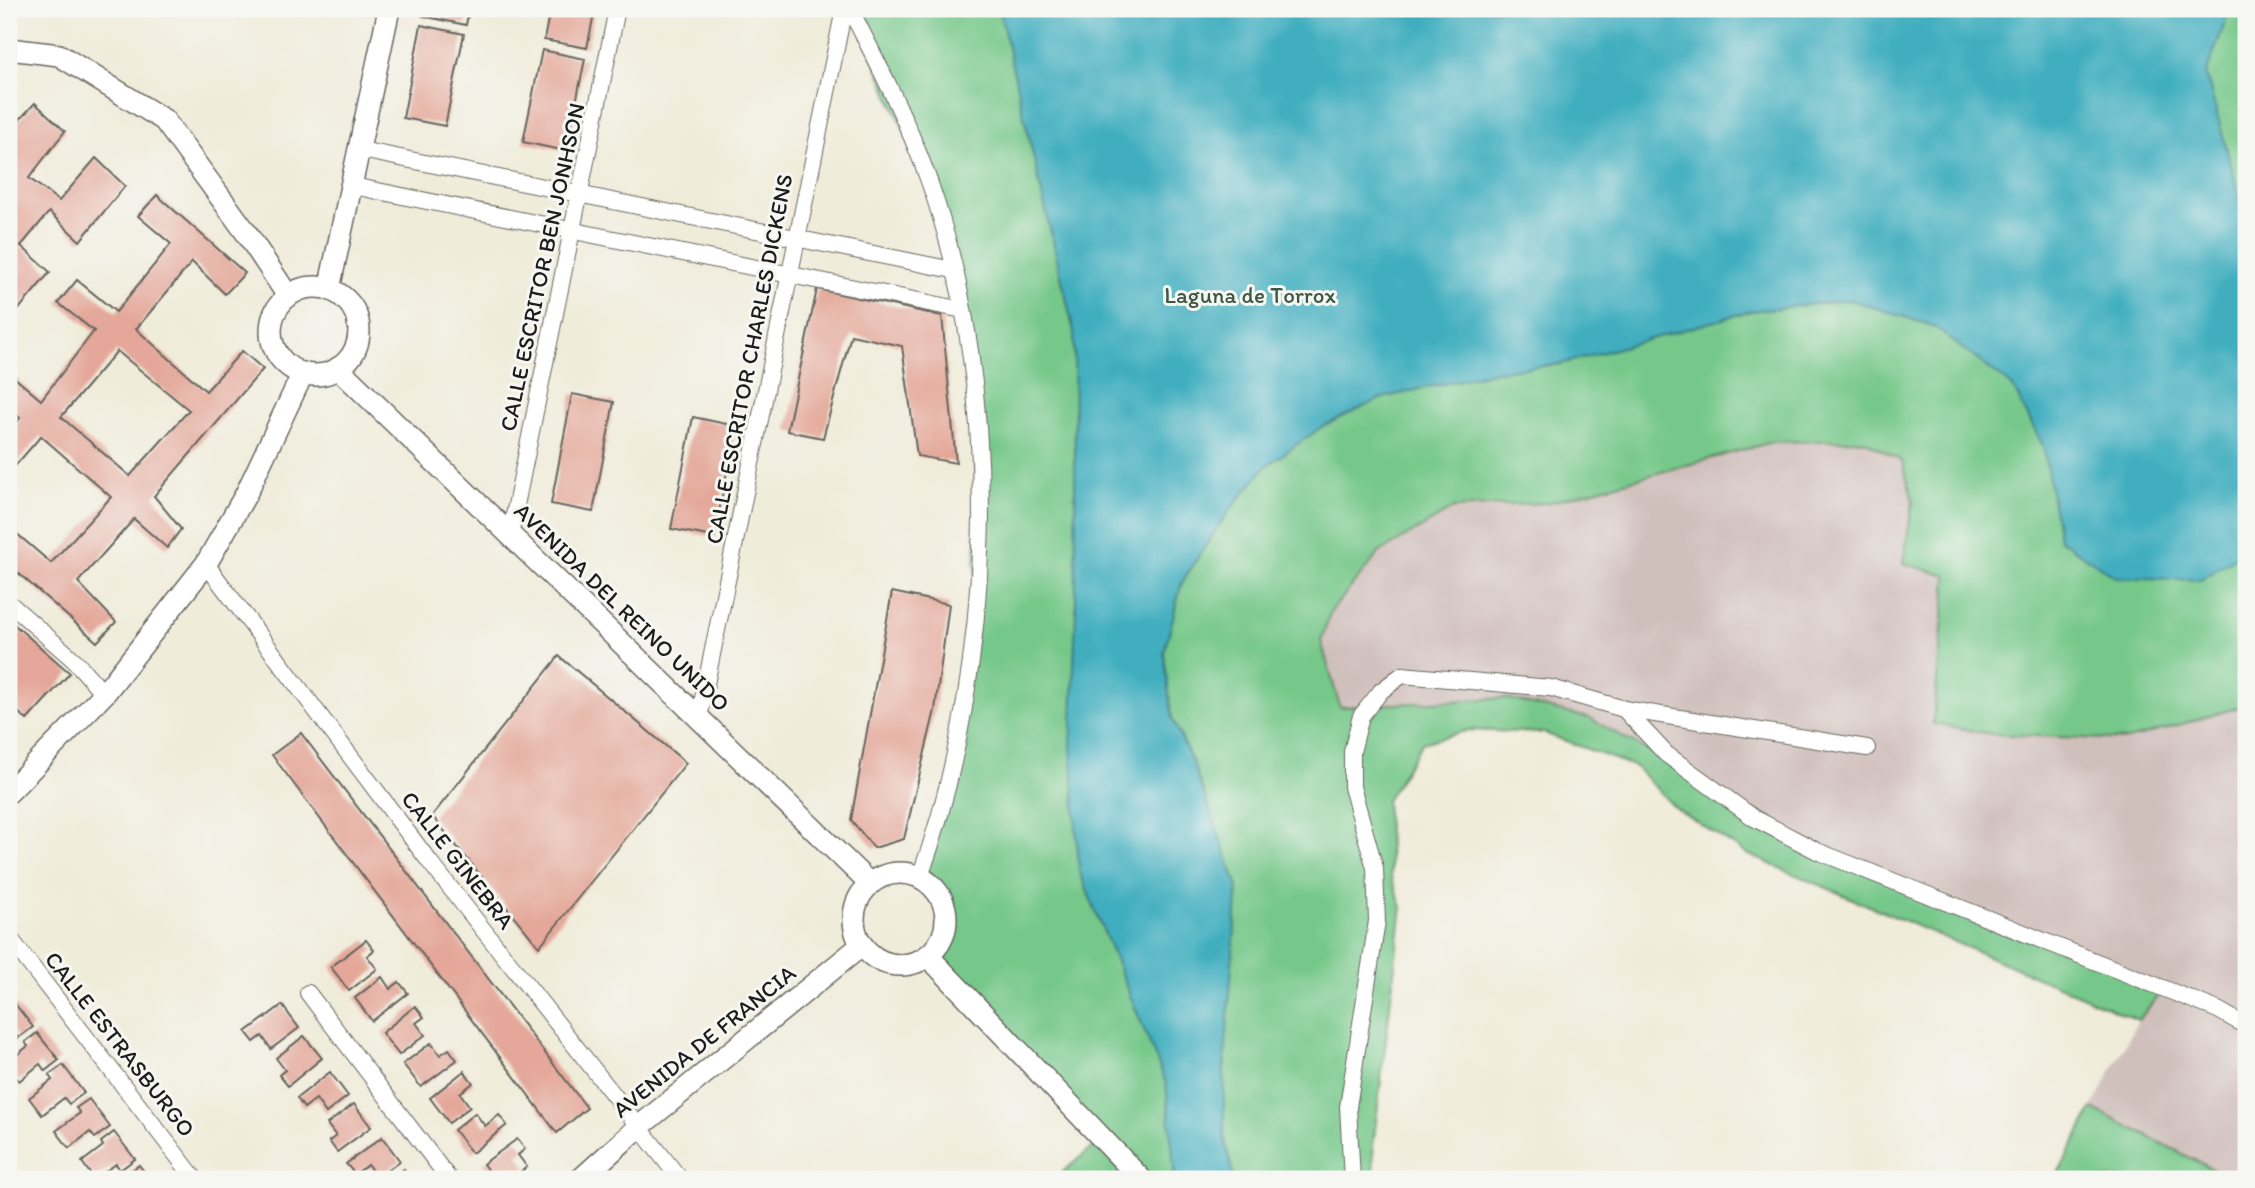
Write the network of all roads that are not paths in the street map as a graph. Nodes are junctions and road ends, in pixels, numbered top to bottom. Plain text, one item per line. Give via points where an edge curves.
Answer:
1 (389, 9) edge
2 (617, 9) edge
3 (844, 9) edge
4 (850, 9) edge
5 (9, 49) edge
6 (361, 150) junction
7 (353, 186) junction
8 (580, 194) junction
9 (572, 231) junction
10 (797, 238) junction
11 (953, 270) junction
12 (789, 275) junction
13 (329, 289) junction
14 (288, 296) junction
15 (963, 310) junction
16 (338, 368) junction
17 (303, 373) junction
18 (510, 535) junction
19 (206, 564) junction
20 (9, 603) edge
21 (104, 694) junction
22 (1624, 709) junction
23 (699, 718) junction
24 (1867, 748) dead end
25 (9, 792) edge
26 (920, 877) junction
27 (870, 884) junction
28 (9, 937) edge
29 (862, 945) junction
30 (928, 956) junction
31 (309, 993) dead end
32 (2246, 1026) edge
33 (640, 1126) junction
34 (195, 1179) edge
35 (449, 1179) edge
36 (581, 1179) edge
37 (680, 1179) edge
38 (1141, 1179) edge
39 (1352, 1179) edge

1 - 6 street
2 - 8 street, CALLE ESCRITOR BEN JONHSON
3 - 10 street, CALLE ESCRITOR CHARLES DICKENS
4 - 11 street via 930,182
5 - 14 street via 59,55 164,120
6 - 7 street
6 - 8 street
7 - 9 street
7 - 13 street
8 - 9 street, CALLE ESCRITOR BEN JONHSON
8 - 10 street
9 - 12 street
9 - 18 street, CALLE ESCRITOR BEN JONHSON
10 - 11 street
10 - 12 street, CALLE ESCRITOR CHARLES DICKENS
11 - 15 street
12 - 15 street
12 - 23 street, CALLE ESCRITOR CHARLES DICKENS
13 - 14 street via 307,288
13 - 16 street via 351,306 358,326 356,347
14 - 17 street via 273,319 271,333 280,358
15 - 26 street via 978,425 977,612 961,723
16 - 17 street
16 - 18 street, AVENIDA DEL REINO UNIDO
17 - 19 street via 246,494
18 - 23 street, AVENIDA DEL REINO UNIDO
19 - 21 street
19 - 33 street, CALLE GINEBRA via 429,861
20 - 21 street via 74,660
21 - 25 street
22 - 24 street
22 - 32 street via 1666,754 1754,818 1807,845 2218,1010
22 - 39 street via 1551,688 1402,675 1381,691 1361,716 1352,752 1352,787 1375,868 1377,921 1348,1107
23 - 27 street, AVENIDA DEL REINO UNIDO
26 - 27 street via 894,873
26 - 30 street via 933,886 946,914 939,944
27 - 29 street via 856,906 854,920
28 - 34 street, CALLE ESTRASBURGO
29 - 30 street via 886,963 915,963
29 - 33 street, AVENIDA DE FRANCIA
30 - 38 street
31 - 35 street
33 - 36 street, AVENIDA DE FRANCIA
33 - 37 street, CALLE GINEBRA

